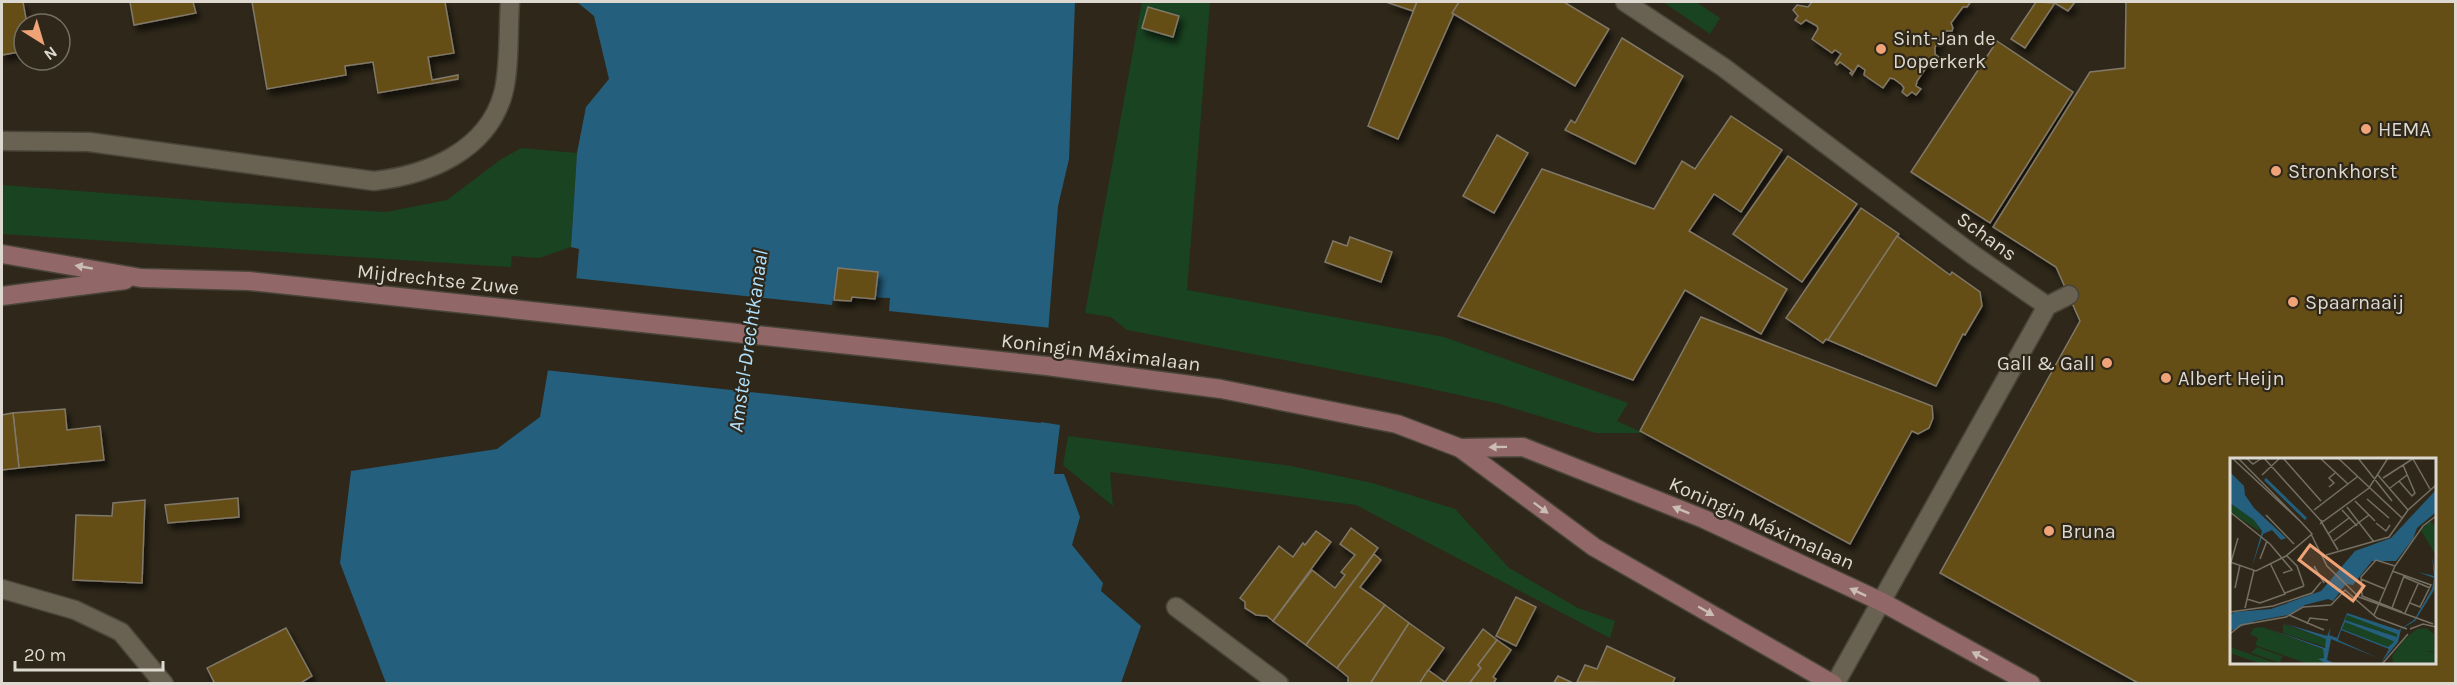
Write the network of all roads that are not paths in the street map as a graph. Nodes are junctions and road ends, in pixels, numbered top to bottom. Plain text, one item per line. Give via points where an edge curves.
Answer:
1 (510, 2) edge
2 (1625, 2) edge
3 (2, 141) edge
4 (2, 254) edge
5 (141, 278) junction
6 (2069, 295) dead end
7 (2, 296) edge
8 (2047, 306) junction
9 (730, 333) joint
10 (1460, 448) junction
11 (2, 589) edge
12 (1882, 602) junction
13 (1176, 607) dead end
14 (164, 684) edge
15 (1279, 684) edge
16 (1834, 684) edge
17 (2031, 684) edge

1 - 3 street via 505,85 488,126 457,156 398,178 374,181 89,142
2 - 8 street, Schans via 1722,67
5 -> 4 street, Mijdrechtse Zuwe
5 - 7 street, Mijdrechtse Zuwe
5 - 9 street, Mijdrechtse Zuwe via 249,281
6 - 8 street
8 - 12 street
9 - 10 street, Koningin Máximalaan via 1047,366 1221,389 1397,424
12 -> 10 street, Koningin Máximalaan via 1704,519 1523,447
10 -> 16 street, Koningin Máximalaan via 1594,547
11 - 14 street via 75,610 121,632
12 - 16 street
17 -> 12 street, Koningin Máximalaan
13 - 15 street

